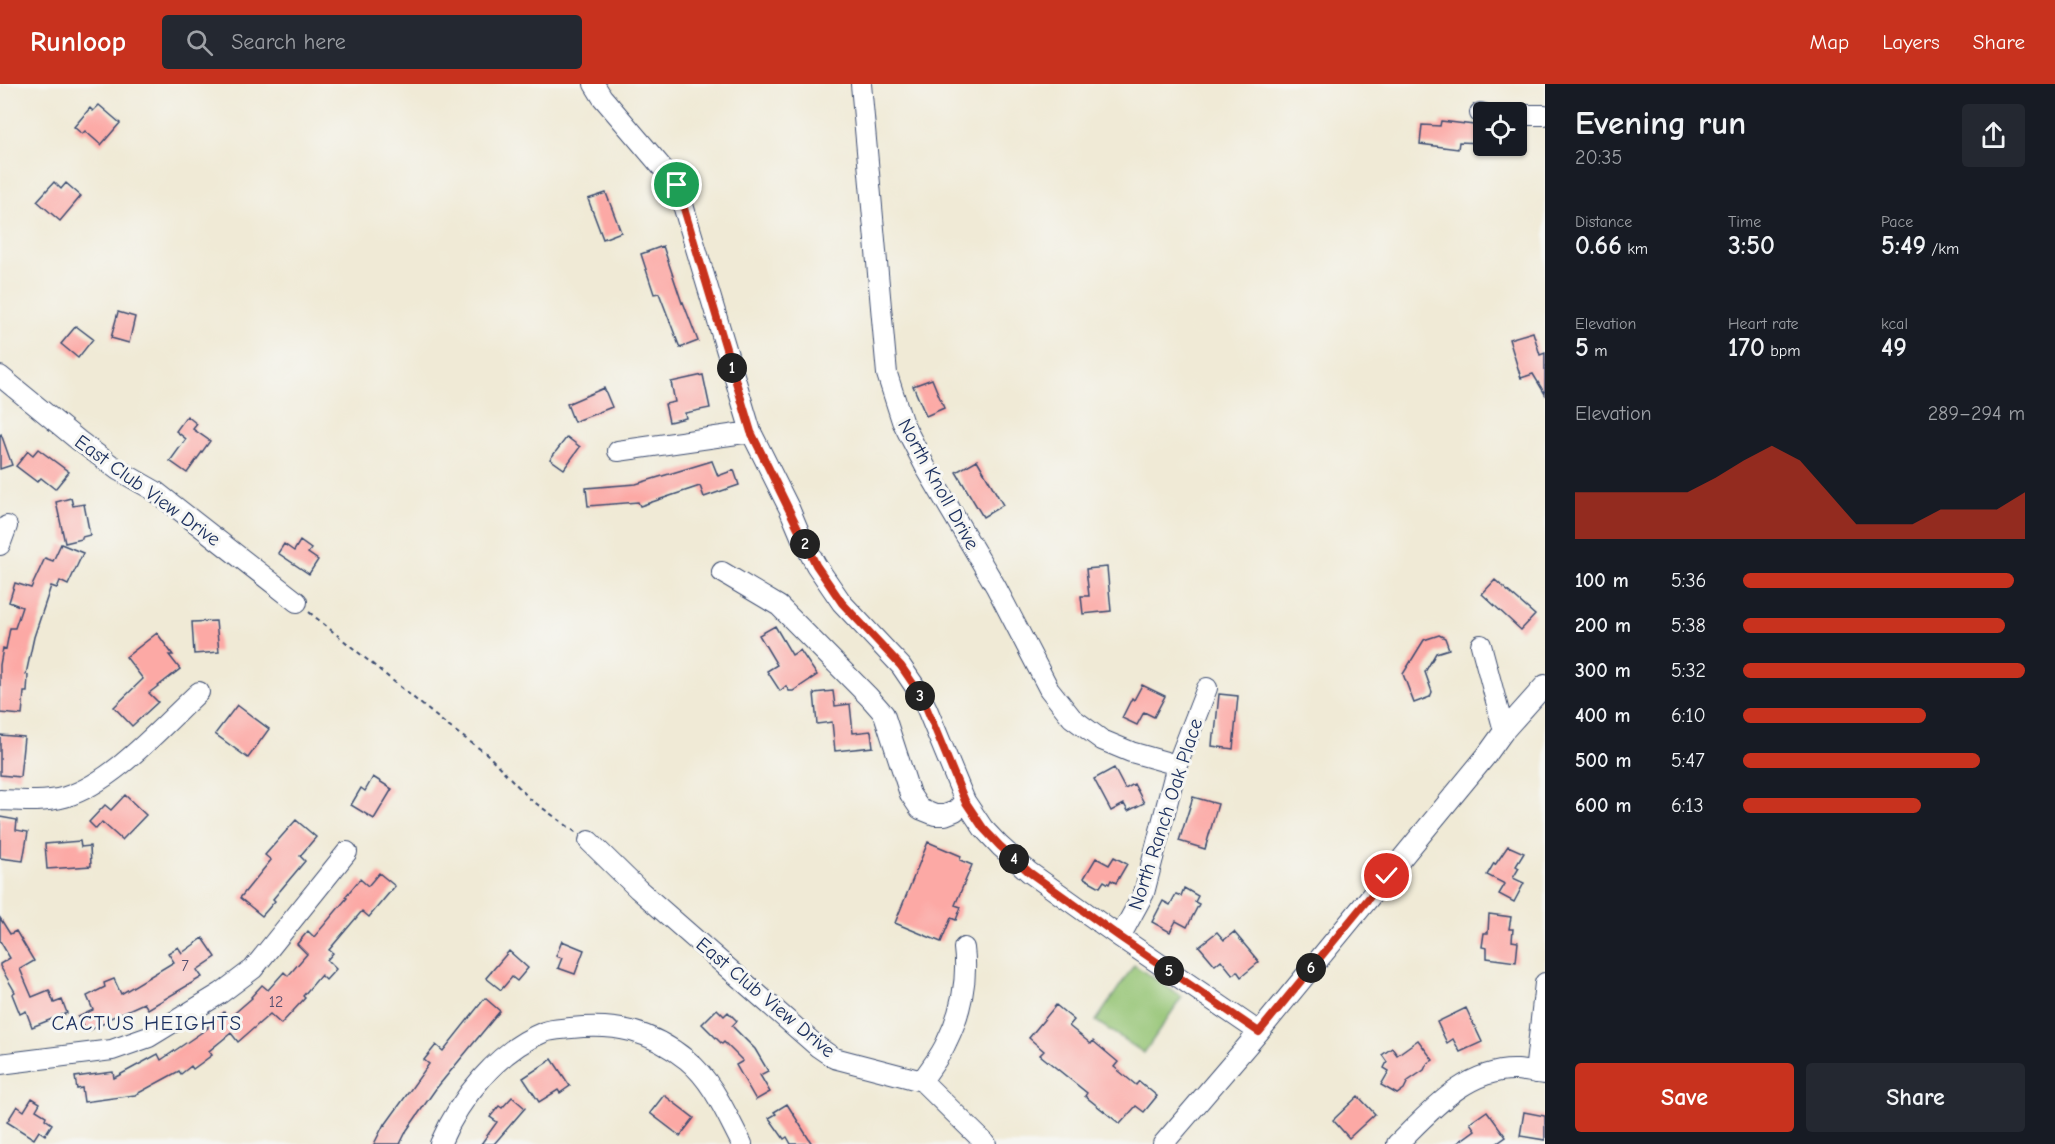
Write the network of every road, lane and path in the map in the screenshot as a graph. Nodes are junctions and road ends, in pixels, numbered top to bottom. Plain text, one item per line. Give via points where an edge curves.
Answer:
1 (594, 84) edge
2 (860, 85) edge
3 (1527, 115) edge
4 (1545, 115) edge
5 (0, 376) edge
6 (751, 432) junction
7 (618, 451) dead end
8 (7, 526) dead end
9 (0, 545) edge
10 (722, 572) dead end
11 (297, 602) joint
12 (1482, 645) dead end
13 (1545, 686) edge
14 (1207, 688) dead end
15 (199, 692) dead end
16 (1504, 731) junction
17 (1177, 765) junction
18 (0, 800) edge
19 (965, 801) junction
20 (589, 841) joint
21 (347, 852) dead end
22 (1120, 937) junction
23 (964, 948) dead end
24 (1545, 983) edge
25 (1259, 1032) junction
26 (0, 1064) edge
27 (1540, 1074) edge
28 (922, 1082) junction
29 (440, 1144) edge
30 (742, 1144) edge
31 (986, 1144) edge
32 (1163, 1144) edge
33 (1397, 1144) edge

1 - 6 street via 677,185
2 - 17 street, North Knoll Drive via 887,374 902,421 1049,689 1072,718 1102,740
3 - 4 street
5 - 11 street, East Club View Drive via 78,440 118,470 155,490
6 - 7 street
6 - 19 street via 816,565 842,603 901,666 918,691
8 - 9 street
10 - 19 street via 779,606 869,696 884,714 910,794 920,809 945,815
11 - 20 path via 487,754 530,799
12 - 16 street
13 - 16 street
14 - 17 street, North Ranch Oak Place
15 - 18 street via 112,773 88,788 38,801
16 - 25 street
17 - 22 street, North Ranch Oak Place via 1144,893
19 - 22 street via 983,828 1029,872
20 - 28 street, East Club View Drive via 818,1047 834,1058
21 - 26 street via 253,969 149,1037 112,1050
22 - 25 street
23 - 28 street via 966,965 956,1021
24 - 27 street
25 - 32 street
27 - 33 street via 1500,1072 1464,1084
28 - 31 street, East Club View Drive
29 - 30 street via 462,1104 513,1049 546,1031 615,1026 636,1032 687,1060 714,1092

